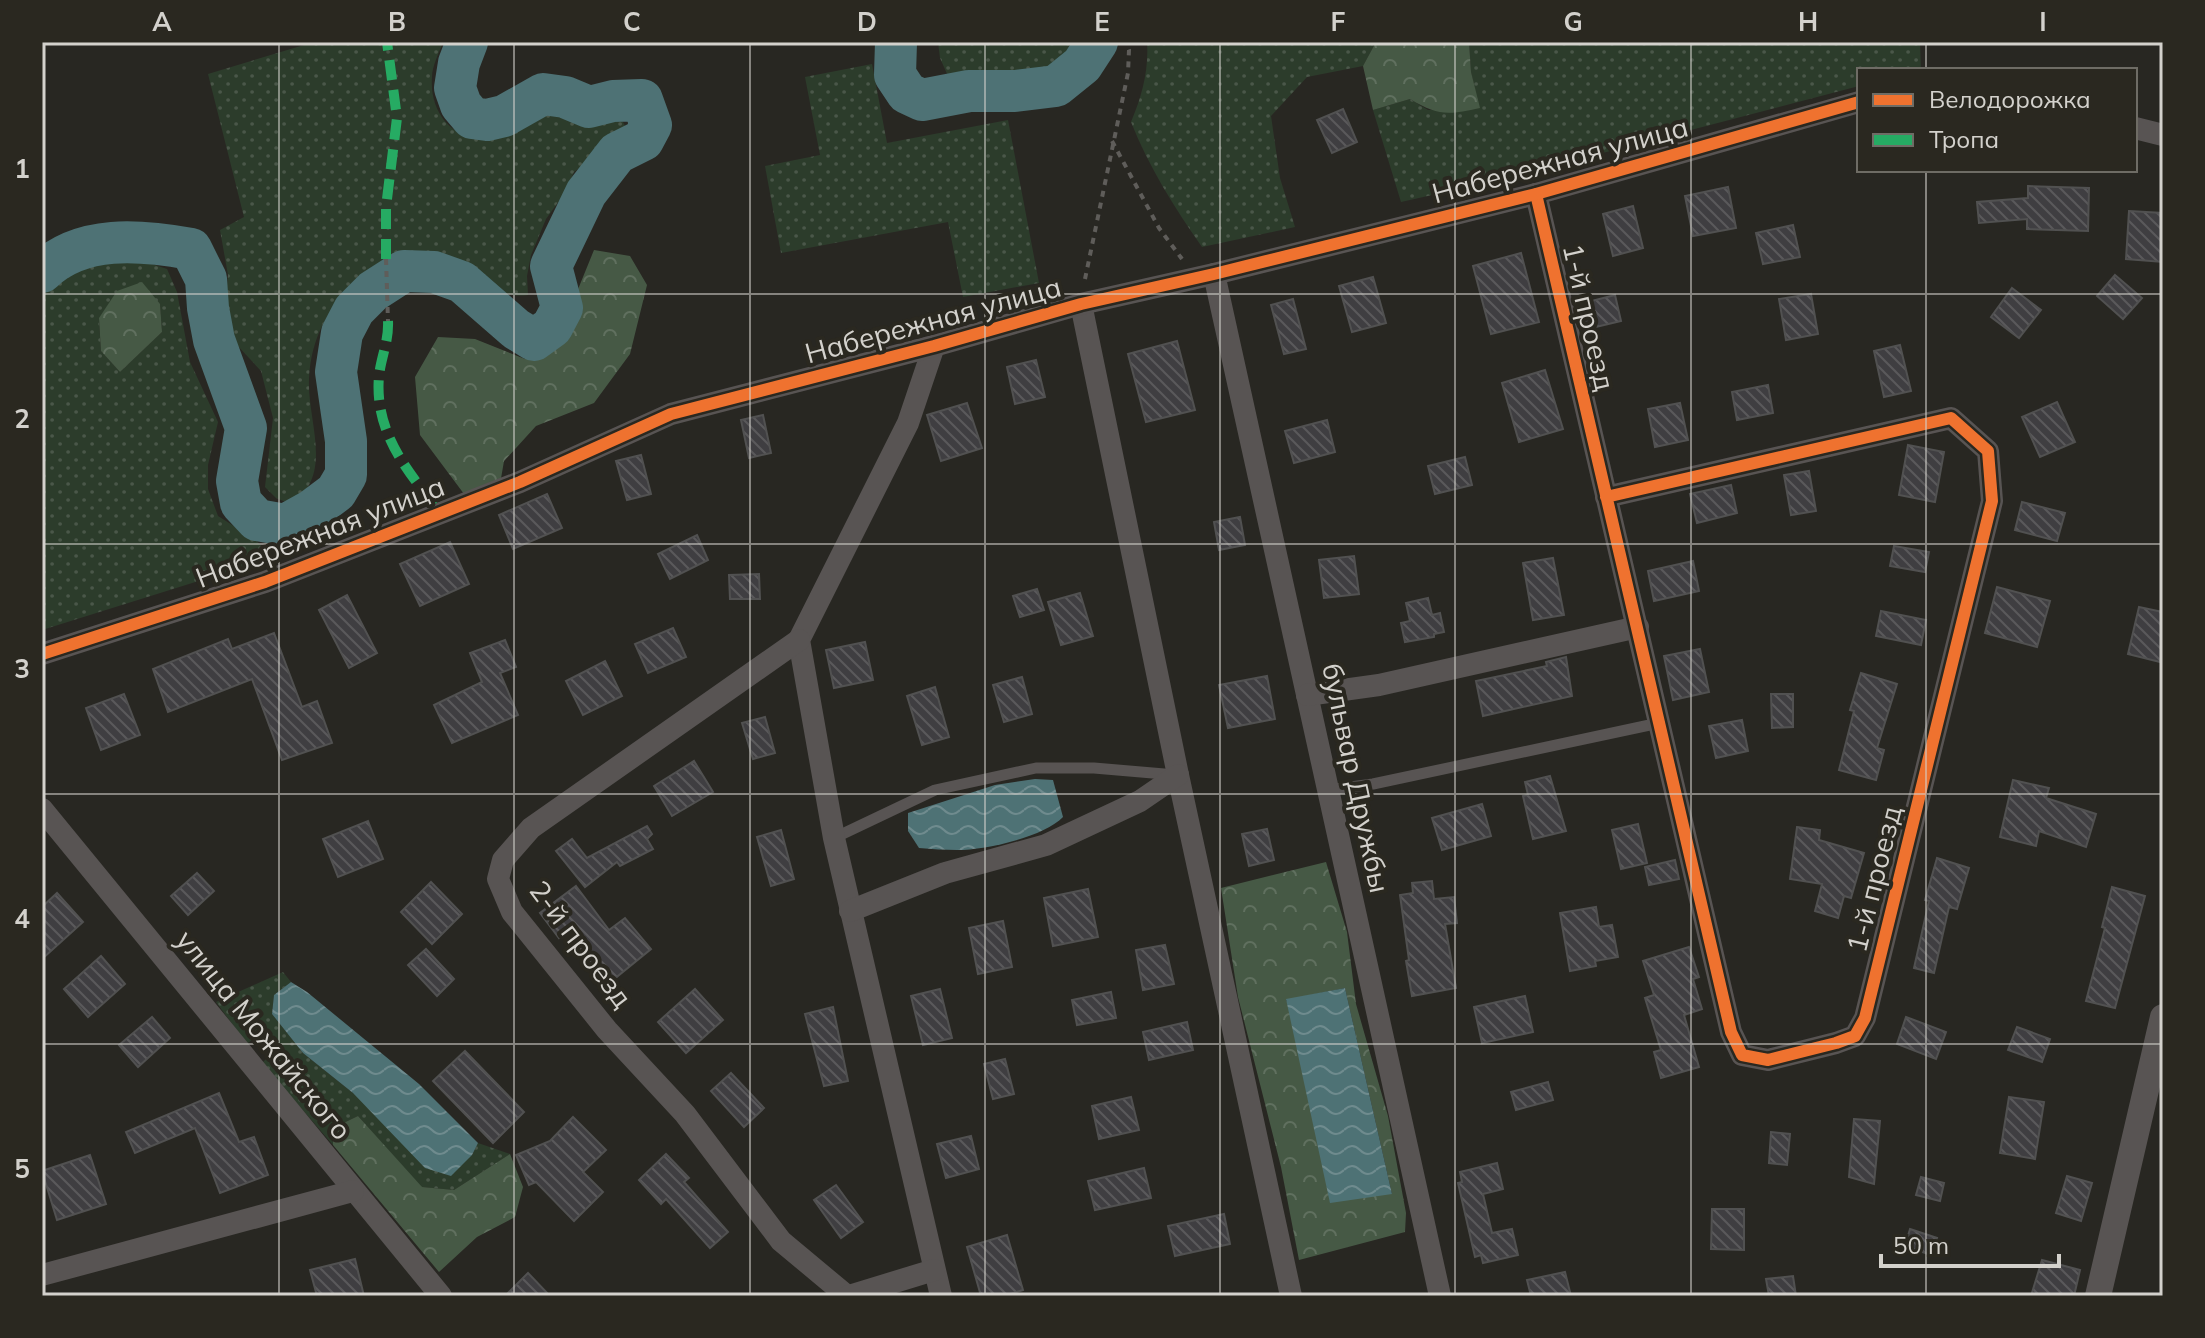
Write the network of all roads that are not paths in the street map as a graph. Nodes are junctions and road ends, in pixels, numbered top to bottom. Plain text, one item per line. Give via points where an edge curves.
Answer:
1 (1857, 103) edge
2 (2137, 128) edge
3 (2163, 135) edge
4 (1536, 194) junction
5 (1205, 276) junction
6 (1081, 304) junction
7 (934, 346) junction
8 (1606, 497) junction
9 (1638, 627) junction
10 (799, 640) junction
11 (42, 654) edge
12 (1307, 695) junction
13 (1659, 723) junction
14 (1178, 775) junction
15 (1328, 790) junction
16 (42, 809) edge
17 (834, 838) junction
18 (850, 911) junction
19 (2163, 1017) edge
20 (353, 1191) junction
21 (934, 1270) junction
22 (42, 1275) edge
23 (441, 1296) edge
24 (848, 1296) edge
25 (941, 1296) edge
26 (1291, 1296) edge
27 (1440, 1296) edge
28 (2098, 1296) edge

1 - 4 street, Набережная улица
2 - 3 street
4 - 5 street, Набережная улица
4 - 8 street, 1-й проезд
5 - 6 street, Набережная улица
5 - 12 street, бульвар Дружбы
6 - 7 street, Набережная улица
6 - 14 street
7 - 10 street, 2-й проезд via 908,423
7 - 11 street, Набережная улица via 671,414 520,482 265,582
8 - 9 street, 1-й проезд
8 - 13 street, 1-й проезд via 1951,418 1988,451 1992,501 1865,1018 1855,1036 1768,1060 1742,1055 1731,1032
9 - 12 street via 1379,685
9 - 13 street, 1-й проезд
10 - 17 street
10 - 24 street, 2-й проезд via 531,828 503,860 498,879 512,912 607,1030 685,1114 781,1241
12 - 15 street, бульвар Дружбы
13 - 15 lane
14 - 17 lane via 1036,768 935,790
14 - 18 street via 1140,801 1046,845 945,873
14 - 26 street
15 - 27 street, бульвар Дружбы
16 - 20 street, улица Можайского
17 - 18 street
18 - 21 street
19 - 28 street
20 - 22 street
20 - 23 street, улица Можайского
21 - 24 street, 2-й проезд
21 - 25 street

